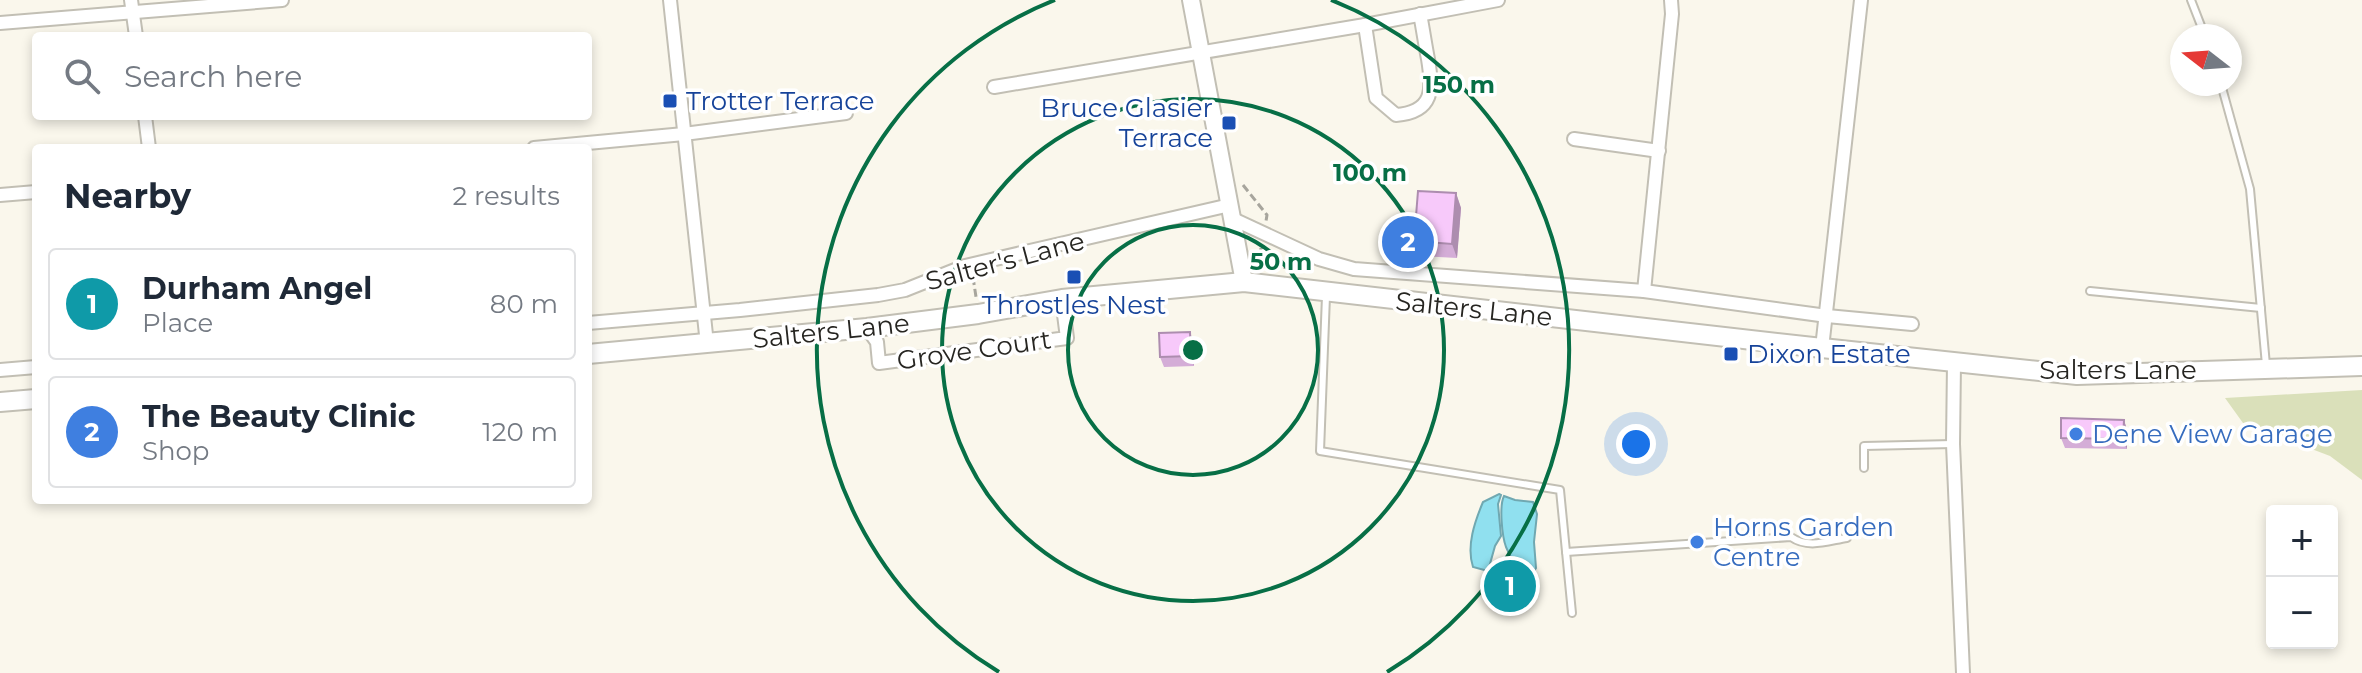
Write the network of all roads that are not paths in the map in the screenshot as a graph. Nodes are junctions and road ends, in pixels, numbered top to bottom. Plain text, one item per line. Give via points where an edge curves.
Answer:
1 (282, 0) edge
2 (670, 0) edge
3 (1191, 0) edge
4 (1498, 0) edge
5 (1671, 0) edge
6 (1861, 0) edge
7 (2191, 0) edge
8 (132, 6) edge
9 (1420, 14) junction
10 (0, 23) edge
11 (2200, 24) edge
12 (1365, 25) junction
13 (135, 32) edge
14 (1200, 51) junction
15 (994, 87) dead end
16 (2224, 96) edge
17 (846, 113) dead end
18 (146, 120) edge
19 (684, 134) junction
20 (1574, 139) dead end
21 (148, 144) edge
22 (577, 144) edge
23 (1659, 151) junction
24 (32, 192) edge
25 (0, 195) edge
26 (1231, 212) junction
27 (1244, 282) junction
28 (1644, 291) junction
29 (2090, 291) dead end
30 (1326, 292) junction
31 (1062, 299) junction
32 (2261, 308) junction
33 (704, 313) junction
34 (1827, 316) junction
35 (592, 323) edge
36 (1912, 324) dead end
37 (867, 328) junction
38 (707, 344) junction
39 (1822, 348) junction
40 (592, 354) edge
41 (1954, 363) junction
42 (2362, 366) edge
43 (32, 367) edge
44 (2267, 369) junction
45 (0, 370) edge
46 (32, 399) edge
47 (0, 402) edge
48 (1953, 444) junction
49 (1864, 468) dead end
50 (1847, 538) dead end
51 (1566, 552) junction
52 (1572, 613) dead end
53 (1963, 673) edge

1 - 8 street
2 - 19 street
3 - 14 street
4 - 9 street
5 - 23 street
6 - 34 street
7 - 11 lane
8 - 10 street
8 - 13 street
9 - 12 street
9 - 12 street via 1431,93 1418,110 1407,114 1396,115 1376,98
12 - 14 street
14 - 15 street
14 - 26 street
16 - 32 lane via 2250,189
17 - 19 street
18 - 21 street
19 - 22 street
19 - 33 street
20 - 23 street
23 - 28 street
24 - 25 street
26 - 27 street
26 - 28 street via 1319,259 1354,269
26 - 33 street, Salter's Lane via 965,266 905,290
27 - 30 main road, Salters Lane
27 - 31 main road, Salters Lane
28 - 34 street
29 - 32 lane
30 - 39 main road, Salters Lane
30 - 51 lane via 1320,451 1560,490
31 - 37 main road, Salters Lane
31 - 37 street, Grove Court via 1067,338 879,363 877,342
32 - 44 lane
33 - 35 street, Salter's Lane
33 - 38 street
34 - 36 street
34 - 39 street
37 - 38 main road, Salters Lane
38 - 40 main road, Salters Lane
39 - 41 main road, Salters Lane
41 - 44 main road, Salters Lane via 2077,375
41 - 48 street
42 - 44 main road, Salters Lane
43 - 45 street
46 - 47 main road
48 - 49 lane via 1864,446
48 - 53 street
50 - 51 lane via 1809,544 1791,537
51 - 52 lane

